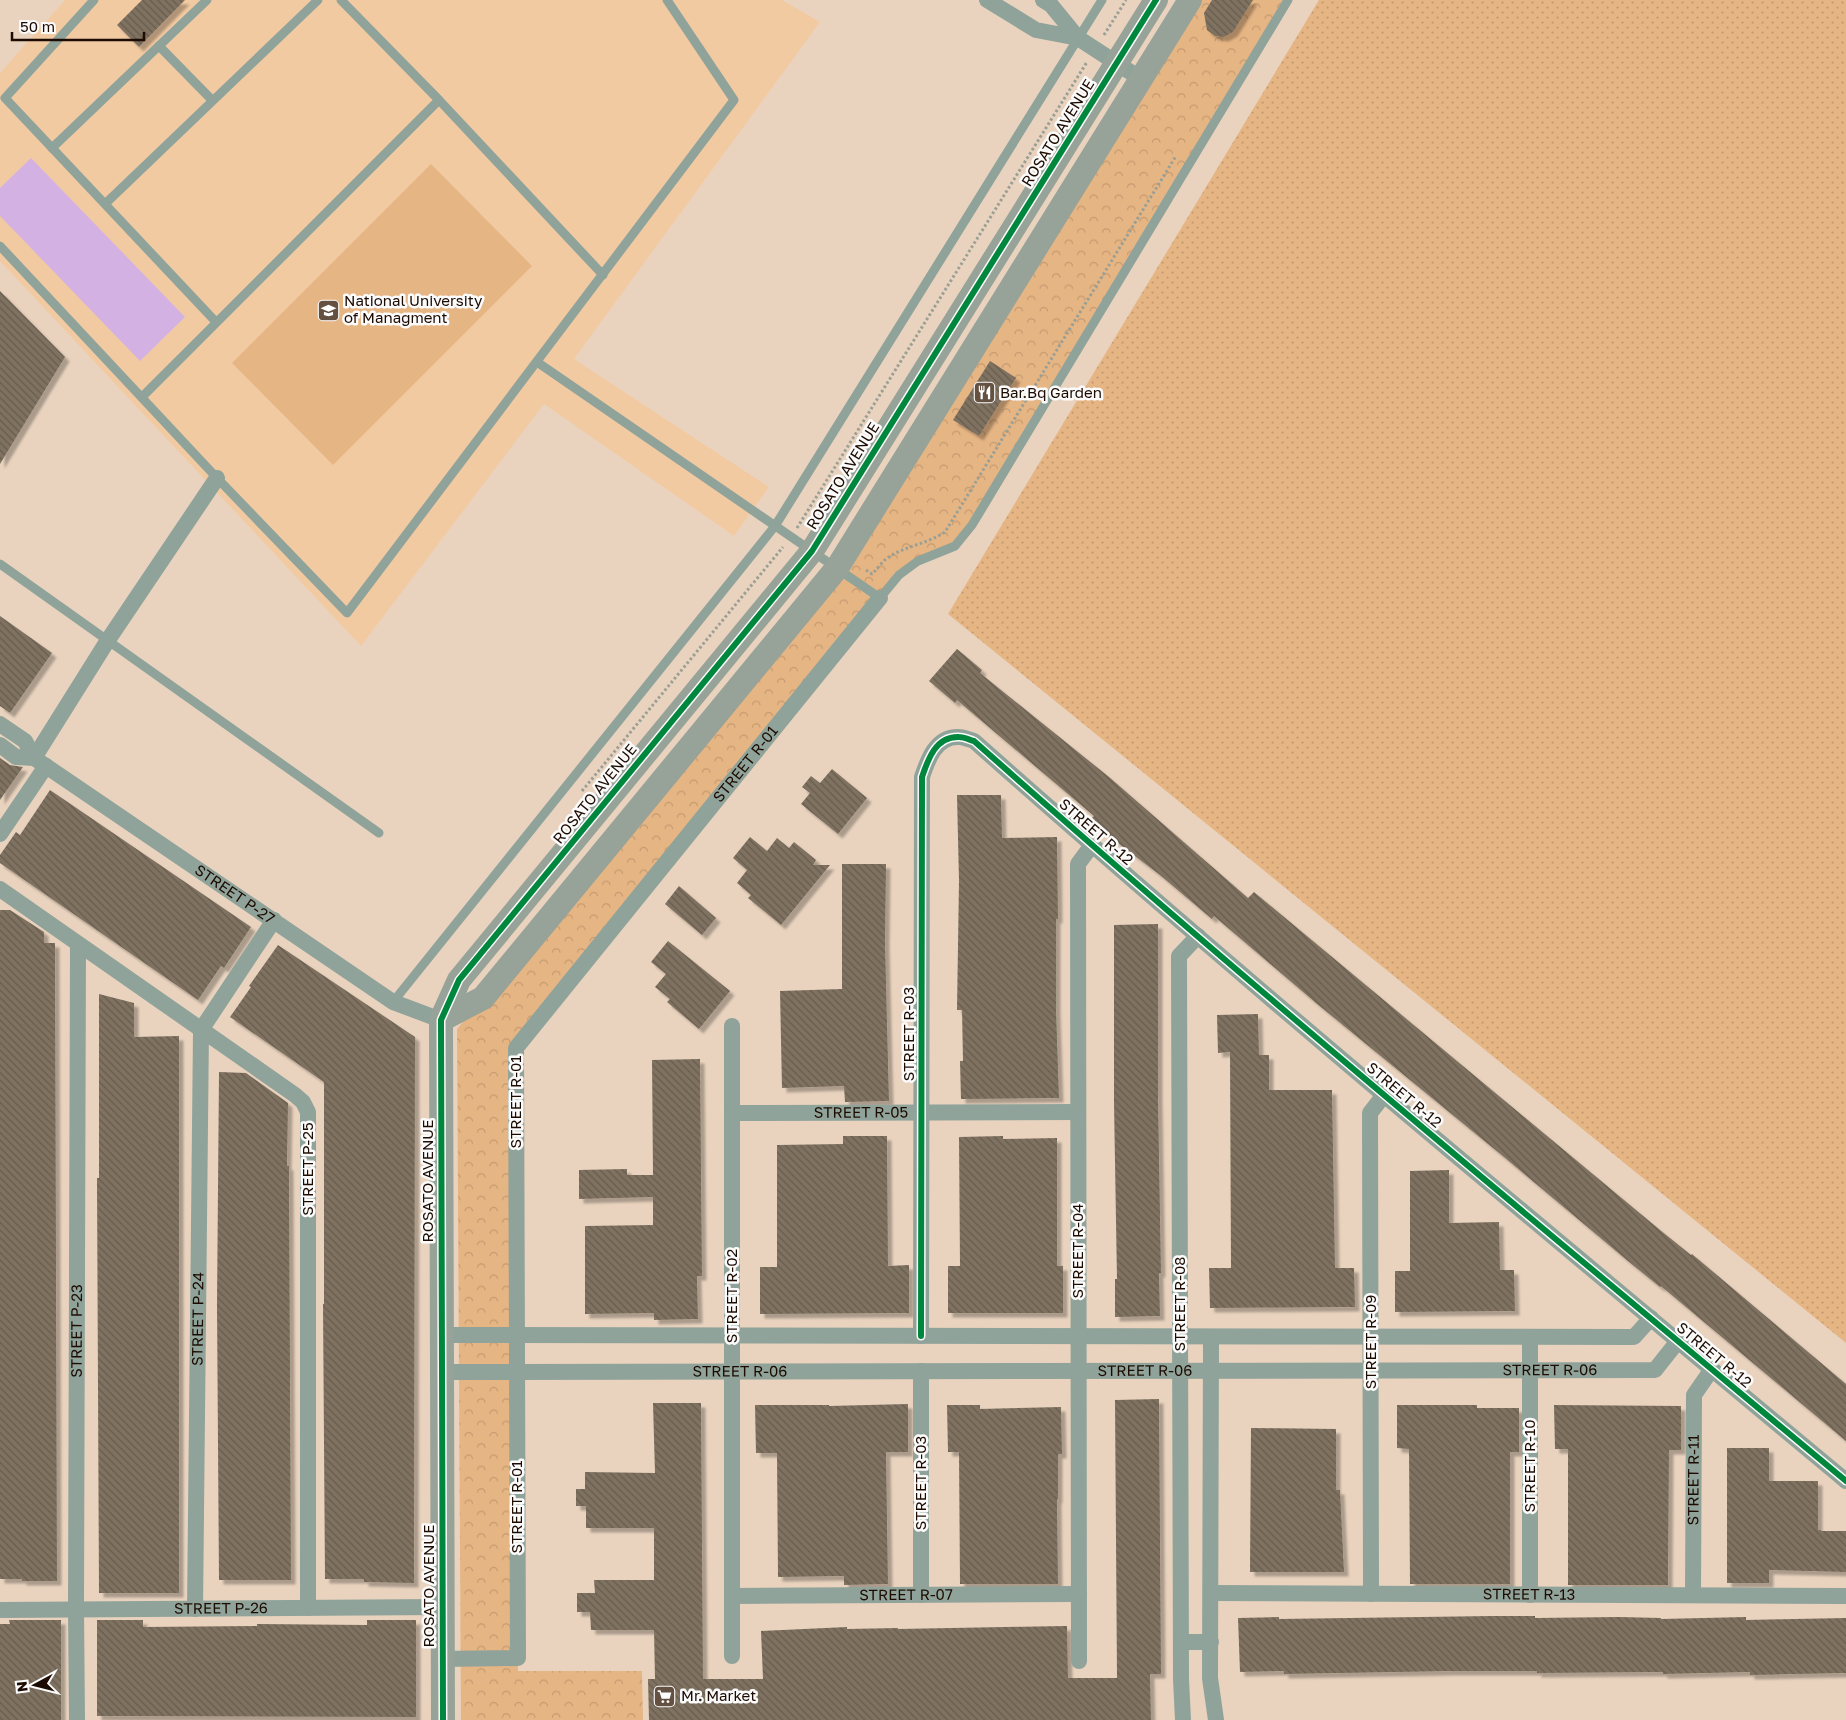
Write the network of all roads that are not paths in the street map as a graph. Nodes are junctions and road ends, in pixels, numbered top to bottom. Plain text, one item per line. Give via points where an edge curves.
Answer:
1 (94, 0) edge
2 (207, 0) edge
3 (318, 0) edge
4 (341, 0) edge
5 (667, 0) edge
6 (987, 0) edge
7 (1043, 0) edge
8 (1102, 0) edge
9 (1156, 0) edge
10 (1190, 0) edge
11 (1288, 0) edge
12 (1078, 38) junction
13 (159, 46) junction
14 (1116, 63) junction
15 (1141, 79) junction
16 (212, 100) junction
17 (439, 100) junction
18 (52, 148) junction
19 (105, 204) junction
20 (0, 246) edge
21 (603, 275) junction
22 (216, 322) junction
23 (537, 362) junction
24 (142, 397) junction
25 (216, 478) junction
26 (775, 526) junction
27 (812, 551) junction
28 (0, 564) edge
29 (837, 568) junction
30 (880, 598) junction
31 (108, 640) junction
32 (6, 728) edge
33 (945, 740) joint
34 (1, 746) edge
35 (40, 762) junction
36 (379, 833) dead end
37 (0, 834) edge
38 (1092, 845) junction
39 (0, 889) edge
40 (274, 920) junction
41 (1198, 936) junction
42 (78, 944) junction
43 (393, 1002) junction
44 (441, 1020) junction
45 (732, 1026) dead end
46 (201, 1030) junction
47 (1384, 1095) junction
48 (1078, 1112) junction
49 (733, 1113) junction
50 (922, 1113) junction
51 (1651, 1318) junction
52 (441, 1335) junction
53 (516, 1336) junction
54 (732, 1336) junction
55 (921, 1336) junction
56 (1078, 1336) junction
57 (1180, 1336) junction
58 (1211, 1336) junction
59 (1371, 1337) junction
60 (1530, 1337) junction
61 (1678, 1341) junction
62 (1712, 1369) junction
63 (1371, 1370) junction
64 (1530, 1370) junction
65 (732, 1371) junction
66 (921, 1371) junction
67 (1079, 1371) junction
68 (1211, 1371) junction
69 (441, 1372) junction
70 (516, 1372) junction
71 (1180, 1372) junction
72 (1846, 1481) edge
73 (920, 1594) junction
74 (1079, 1594) junction
75 (1211, 1594) junction
76 (1371, 1594) junction
77 (1530, 1594) junction
78 (1693, 1595) junction
79 (732, 1596) junction
80 (1846, 1596) edge
81 (441, 1607) junction
82 (195, 1608) junction
83 (308, 1608) junction
84 (76, 1609) junction
85 (0, 1610) edge
86 (1181, 1642) junction
87 (1211, 1642) junction
88 (732, 1656) dead end
89 (442, 1659) junction
90 (1079, 1661) dead end
91 (77, 1720) edge
92 (443, 1720) edge
93 (1183, 1720) edge
94 (1216, 1720) edge

1 - 18 lane via 5,98
2 - 13 lane
3 - 16 lane
4 - 17 lane
5 - 21 lane via 734,100
6 - 12 street via 1036,30
7 - 12 street
8 - 12 lane
9 - 14 street, ROSATO AVENUE
10 - 15 street
11 - 30 lane via 972,525 955,546 918,561 898,575
12 - 14 street
12 - 26 lane
13 - 16 lane
13 - 18 lane
14 - 15 street
14 - 27 street, ROSATO AVENUE
15 - 29 street
16 - 19 lane
17 - 21 lane
17 - 22 lane
18 - 19 lane
19 - 22 lane
20 - 24 lane
21 - 23 lane
22 - 24 lane
23 - 25 lane via 347,613
23 - 26 lane
24 - 25 lane
25 - 31 street
26 - 27 lane
26 - 43 lane
27 - 29 lane
27 - 44 street, ROSATO AVENUE via 459,980
28 - 31 lane
29 - 30 lane
29 - 44 street via 483,998
30 - 53 street, STREET R-01 via 516,1048
31 - 35 street
31 - 36 lane
32 - 35 street, STREET P-27 via 25,741
33 - 38 street, STREET R-12 via 959,737 974,741
33 - 50 street, STREET R-03 via 930,754 922,777
34 - 35 street, STREET P-27 via 16,757
35 - 37 street
35 - 40 street, STREET P-27
38 - 41 street, STREET R-12
38 - 48 street, STREET R-04 via 1078,864
39 - 42 street, STREET P-25
40 - 43 street, STREET P-27
40 - 46 street
41 - 47 street, STREET R-12
41 - 57 street, STREET R-08 via 1178,956
42 - 46 street, STREET P-25
42 - 84 street, STREET P-23
43 - 44 street, STREET P-27
44 - 52 street, ROSATO AVENUE
45 - 49 street, STREET R-02
46 - 82 street, STREET P-24
46 - 83 street, STREET P-25 via 295,1095 304,1102 308,1112
47 - 51 street, STREET R-12
47 - 59 street, STREET R-09 via 1370,1113
48 - 50 street, STREET R-05
48 - 56 street, STREET R-04
49 - 50 street, STREET R-05
49 - 54 street, STREET R-02
50 - 55 street, STREET R-03
51 - 60 street via 1634,1337
51 - 61 street, STREET R-12
52 - 53 street
52 - 69 street, ROSATO AVENUE
53 - 54 street
53 - 70 street, STREET R-01
54 - 55 street
54 - 65 street, STREET R-02
55 - 56 street
56 - 57 street
56 - 67 street, STREET R-04
57 - 58 street
57 - 71 street, STREET R-08
58 - 59 street
58 - 68 street, STREET R-08
59 - 60 street
59 - 63 street, STREET R-09
60 - 64 street, STREET R-10
61 - 62 street, STREET R-12
61 - 64 street, STREET R-06 via 1655,1370
62 - 72 street, STREET R-12
62 - 78 street, STREET R-11 via 1694,1395
63 - 64 street, STREET R-06
63 - 68 street, STREET R-06
63 - 76 street, STREET R-09
64 - 77 street, STREET R-10
65 - 66 street, STREET R-06
65 - 70 street, STREET R-06
65 - 79 street, STREET R-02
66 - 67 street, STREET R-06
66 - 73 street, STREET R-03
67 - 71 street, STREET R-06
67 - 74 street, STREET R-04
68 - 71 street, STREET R-06
68 - 75 street, STREET R-08
69 - 70 street, STREET R-06
69 - 81 street, ROSATO AVENUE
70 - 89 street, STREET R-01 via 518,1658
71 - 86 street, STREET R-08
73 - 74 street, STREET R-07
73 - 79 street, STREET R-07
74 - 90 street, STREET R-04
75 - 76 street, STREET R-13
75 - 87 street, STREET R-08
76 - 77 street, STREET R-13
77 - 78 street, STREET R-13
78 - 80 street, STREET R-13
79 - 88 street, STREET R-02
81 - 83 street, STREET P-26
81 - 89 street, ROSATO AVENUE
82 - 83 street, STREET P-26
82 - 84 street, STREET P-26
84 - 85 street, STREET P-26
84 - 91 street, STREET P-23
86 - 87 street
86 - 93 street, STREET R-08
87 - 94 street, STREET R-08 via 1210,1678
89 - 92 street, ROSATO AVENUE

